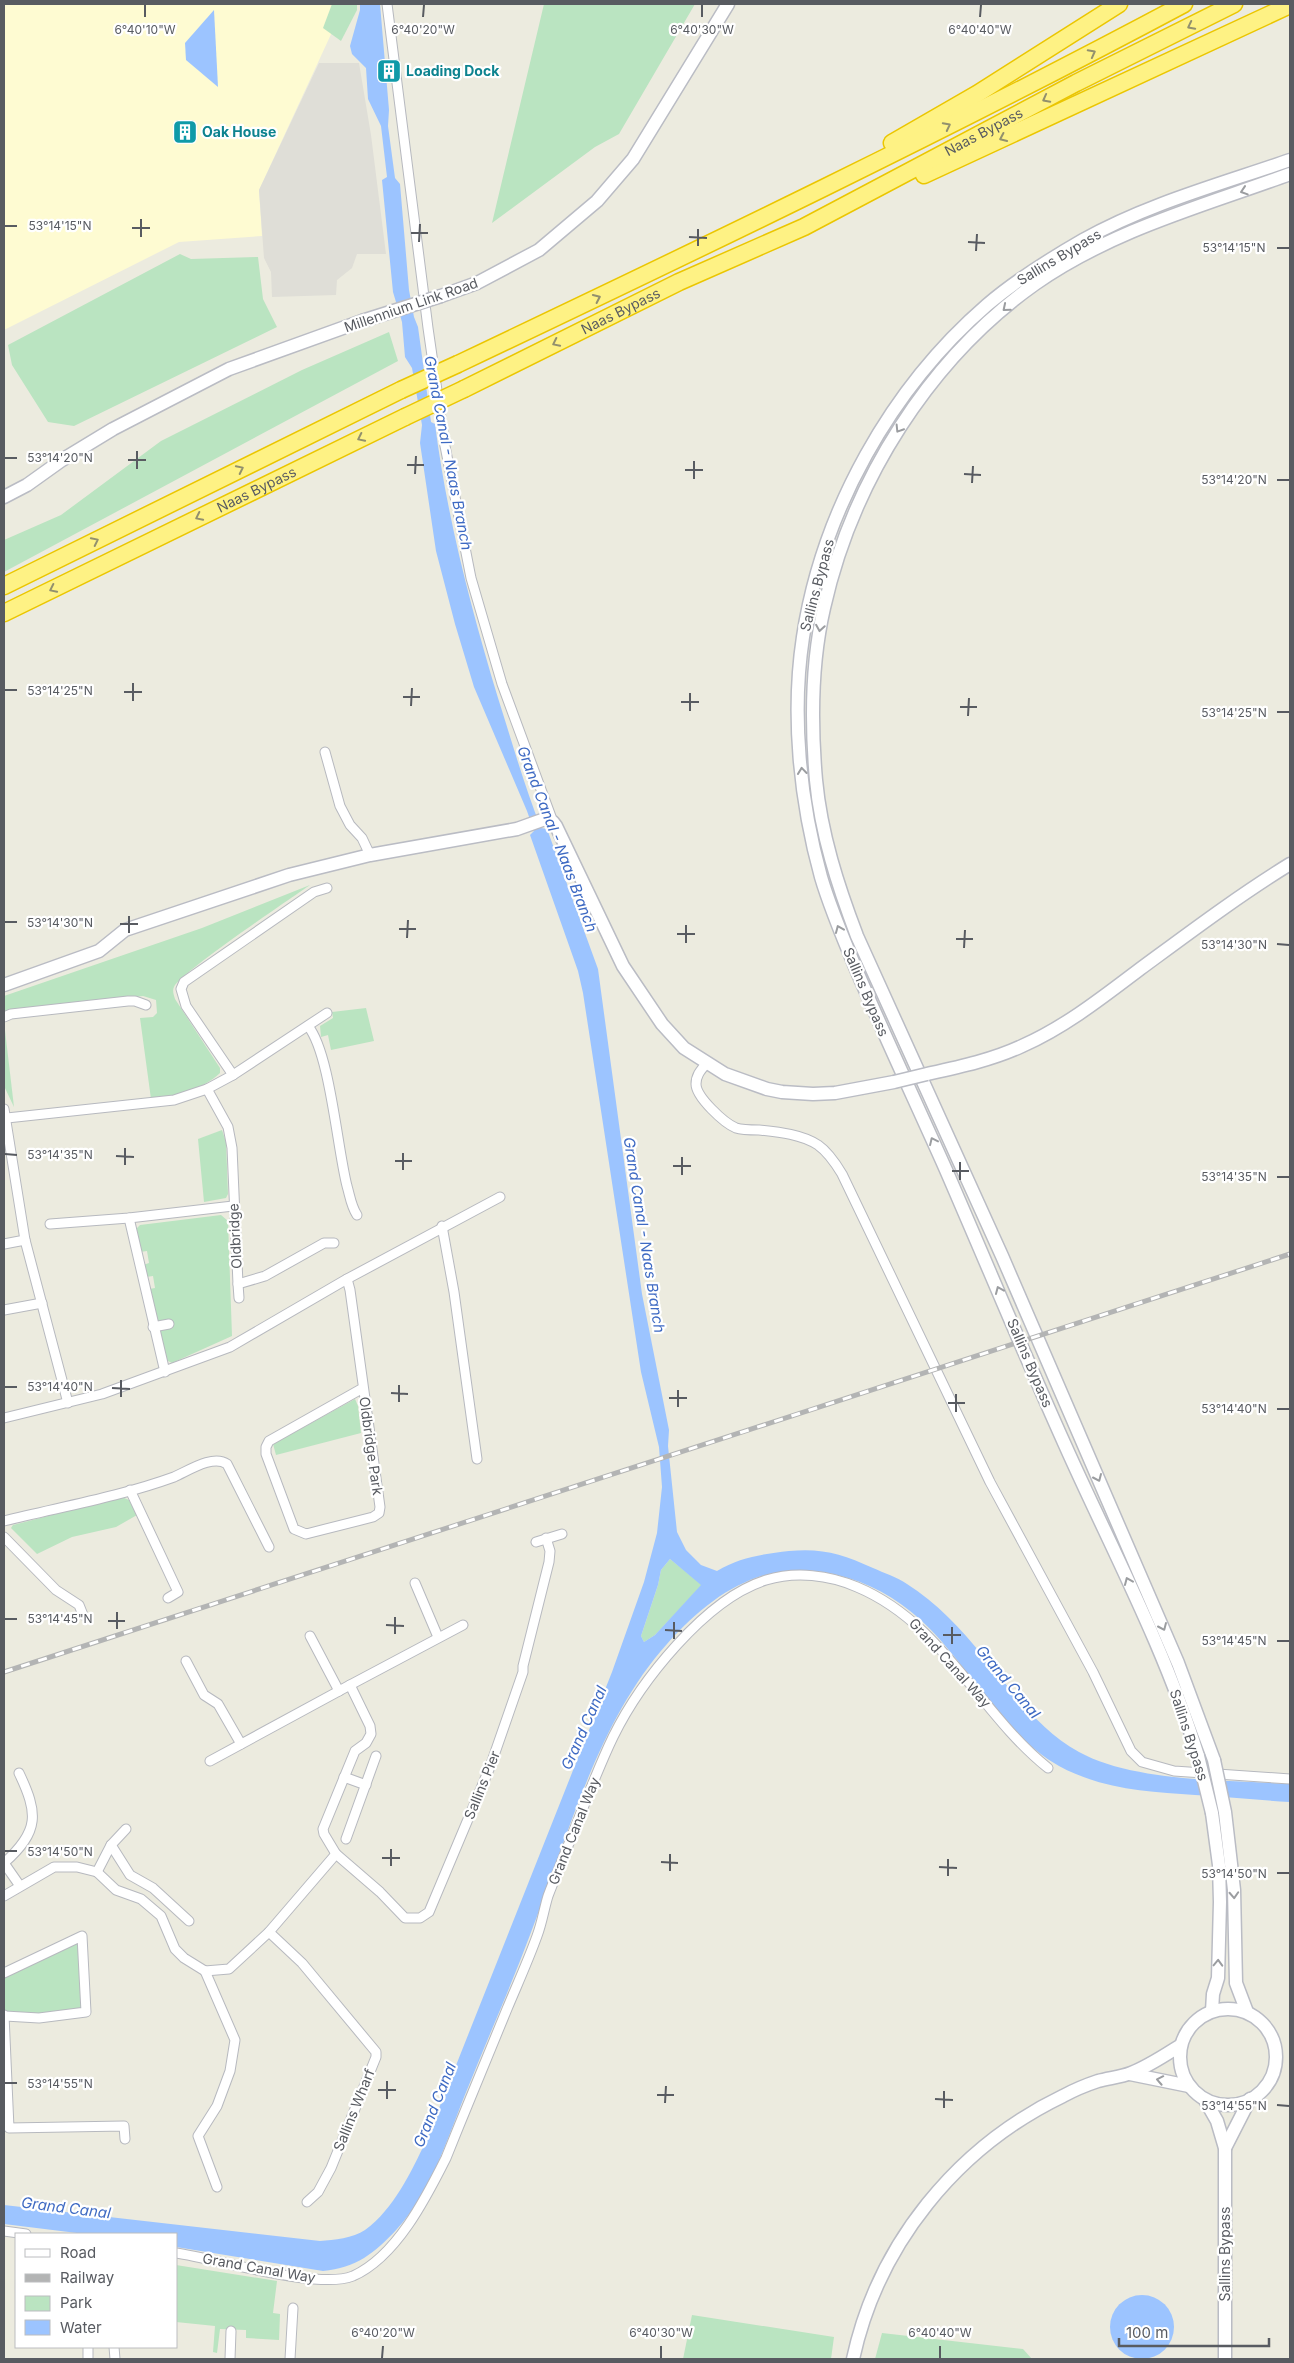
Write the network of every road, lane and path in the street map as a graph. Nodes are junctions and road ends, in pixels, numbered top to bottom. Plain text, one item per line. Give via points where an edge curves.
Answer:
1 (387, 4) edge
2 (728, 4) edge
3 (1119, 4) edge
4 (1184, 4) edge
5 (1234, 4) edge
6 (1290, 5) edge
7 (1290, 160) edge
8 (1290, 174) edge
9 (672, 262) junction
10 (684, 280) junction
11 (4, 497) edge
12 (4, 586) edge
13 (4, 613) edge
14 (324, 752) dead end
15 (549, 821) junction
16 (370, 855) junction
17 (1290, 864) edge
18 (327, 888) dead end
19 (4, 985) edge
20 (146, 1005) dead end
21 (327, 1013) dead end
22 (4, 1017) edge
23 (308, 1026) junction
24 (706, 1064) junction
25 (233, 1075) junction
26 (207, 1089) junction
27 (5, 1113) edge
28 (500, 1196) dead end
29 (233, 1206) junction
30 (357, 1215) dead end
31 (129, 1218) junction
32 (50, 1224) dead end
33 (442, 1226) junction
34 (25, 1240) junction
35 (334, 1243) dead end
36 (4, 1244) edge
37 (346, 1279) junction
38 (238, 1284) junction
39 (239, 1298) dead end
40 (42, 1303) junction
41 (4, 1310) edge
42 (169, 1324) dead end
43 (153, 1327) junction
44 (165, 1372) junction
45 (363, 1388) junction
46 (68, 1403) junction
47 (4, 1418) edge
48 (477, 1459) dead end
49 (130, 1490) junction
50 (4, 1521) edge
51 (562, 1534) dead end
52 (4, 1537) edge
53 (546, 1538) junction
54 (536, 1542) dead end
55 (269, 1547) dead end
56 (415, 1583) dead end
57 (168, 1598) dead end
58 (83, 1615) dead end
59 (462, 1625) dead end
60 (310, 1636) dead end
61 (438, 1637) junction
62 (186, 1661) dead end
63 (350, 1685) junction
64 (339, 1691) junction
65 (241, 1744) junction
66 (376, 1756) dead end
67 (210, 1761) dead end
68 (1048, 1768) dead end
69 (18, 1773) dead end
70 (344, 1777) junction
71 (1290, 1779) edge
72 (366, 1785) junction
73 (126, 1829) dead end
74 (346, 1839) dead end
75 (111, 1846) junction
76 (336, 1854) junction
77 (4, 1863) edge
78 (96, 1872) junction
79 (20, 1886) junction
80 (4, 1896) edge
81 (189, 1921) dead end
82 (269, 1932) junction
83 (205, 1971) junction
84 (4, 1973) edge
85 (1212, 2011) junction
86 (1248, 2012) junction
87 (5, 2016) edge
88 (1181, 2045) junction
89 (1130, 2074) junction
90 (1189, 2086) junction
91 (1250, 2099) junction
92 (1205, 2100) junction
93 (125, 2139) dead end
94 (1225, 2148) junction
95 (216, 2187) dead end
96 (307, 2202) dead end
97 (4, 2231) edge
98 (19, 2233) edge
99 (178, 2253) edge
100 (294, 2308) dead end
101 (231, 2331) dead end
102 (230, 2359) edge
103 (290, 2359) edge
104 (853, 2359) edge
105 (1226, 2359) edge

1 - 15 street via 445,446 470,578
2 - 11 main road, Millennium Link Road, bridge via 633,159 597,201 539,250 477,284 229,369 113,429
3 - 9 highway via 977,94
9 -> 4 highway, Naas Bypass via 1057,71
5 -> 10 highway, Naas Bypass via 1076,83 804,227
6 -> 10 highway via 920,177
85 -> 7 main road, Sallins Bypass, bridge via 1218,1978 1219,1866 1212,1813 1198,1756 1119,1558 1066,1448 833,914 820,873 807,811 798,714 798,673 803,633 816,580 846,494 901,400 948,343 987,305 1028,274 1085,239 1156,206
8 -> 86 main road, Sallins Bypass, bridge via 1142,226 1091,251 1035,284 955,356 923,394 874,469 849,528 823,609 814,680 816,783 830,858 842,897 1178,1663 1214,1760 1225,1812 1234,1890 1236,1983
12 -> 9 highway, Naas Bypass, bridge via 401,390
10 -> 13 highway, Naas Bypass, bridge
14 - 16 street via 340,806
15 - 16 main road
15 - 24 main road via 623,966 662,1024 684,1048
16 - 19 main road via 290,875 125,930 99,951
17 - 24 main road, bridge via 1047,1034 978,1063 894,1082 813,1094 782,1092 748,1083
18 - 25 street via 314,892 184,982 181,989 186,1006
20 - 22 street via 128,1001
21 - 23 street
23 - 25 street
23 - 30 street via 323,1064 342,1167
24 - 71 street via 697,1074 696,1085 705,1102 720,1117 736,1128 791,1134 813,1143 832,1159 842,1174 990,1482 1131,1751 1142,1762 1174,1771
25 - 26 street
26 - 27 street via 174,1100
26 - 29 street, Oldbridge via 228,1127 232,1148
27 - 34 street
28 - 33 street
29 - 31 street
29 - 38 street, Oldbridge
31 - 32 street
31 - 43 street
33 - 37 street
33 - 48 street
34 - 36 street
34 - 40 street
35 - 38 street, Oldbridge via 324,1243 264,1276
37 - 44 street via 230,1347
37 - 45 street, Oldbridge Park
38 - 39 street
40 - 41 street
40 - 46 street
42 - 43 street
43 - 44 street
44 - 46 street
45 - 45 street, Oldbridge Park via 269,1441 266,1447 294,1530 306,1534 378,1513 380,1507
46 - 47 street
49 - 50 street
49 - 55 street via 211,1461 223,1461 232,1472
49 - 57 street via 178,1592
51 - 53 street
52 - 58 street via 56,1590 79,1606
53 - 54 street
53 - 76 street, Sallins Pier via 549,1562 523,1672 490,1767 429,1912 420,1918 405,1918
56 - 61 street
59 - 61 street
60 - 64 street
61 - 63 street
62 - 65 street via 204,1695 218,1704
63 - 64 street
63 - 70 street, Sallins Pier via 371,1734 366,1743 355,1751
64 - 65 street
65 - 67 street
66 - 72 street
68 - 99 street, Grand Canal Way via 1013,1737 928,1636 908,1616 881,1599 858,1587 816,1576 765,1580 743,1591 721,1604 691,1630 647,1680 614,1736 548,1896 538,1936 446,2158 400,2236 372,2265 352,2276 334,2280
69 - 77 street via 31,1798 32,1824 19,1849
70 - 72 street
70 - 76 street, Sallins Pier via 323,1832
72 - 74 street
73 - 75 street
75 - 78 street
75 - 81 street via 130,1875 153,1888
76 - 82 street
77 - 79 street
78 - 79 street via 77,1867 54,1867
78 - 83 street via 116,1890 141,1899 161,1916 175,1948
79 - 80 street
82 - 83 street via 229,1969
82 - 96 street, Sallins Wharf via 302,1963 376,2052 331,2168 318,2192
83 - 95 street via 235,2040 230,2071 217,2106 198,2136
84 - 87 street via 82,1936 86,2012 39,2018
85 - 86 main road via 1234,2009
85 - 88 main road via 1194,2022
86 - 91 main road via 1269,2031 1276,2057 1268,2084
87 - 93 street via 8,2128 124,2126
88 - 89 main road
88 - 90 main road via 1182,2074
90 -> 89 main road
89 - 104 main road via 1099,2081 1035,2110 1008,2127 963,2164 931,2199 895,2248 867,2311
90 - 92 main road
91 - 92 main road via 1233,2105
91 - 94 main road, Sallins Bypass
92 - 94 main road, Sallins Bypass via 1217,2121
94 - 105 main road, Sallins Bypass
97 - 98 street
100 - 103 street
101 - 102 street

